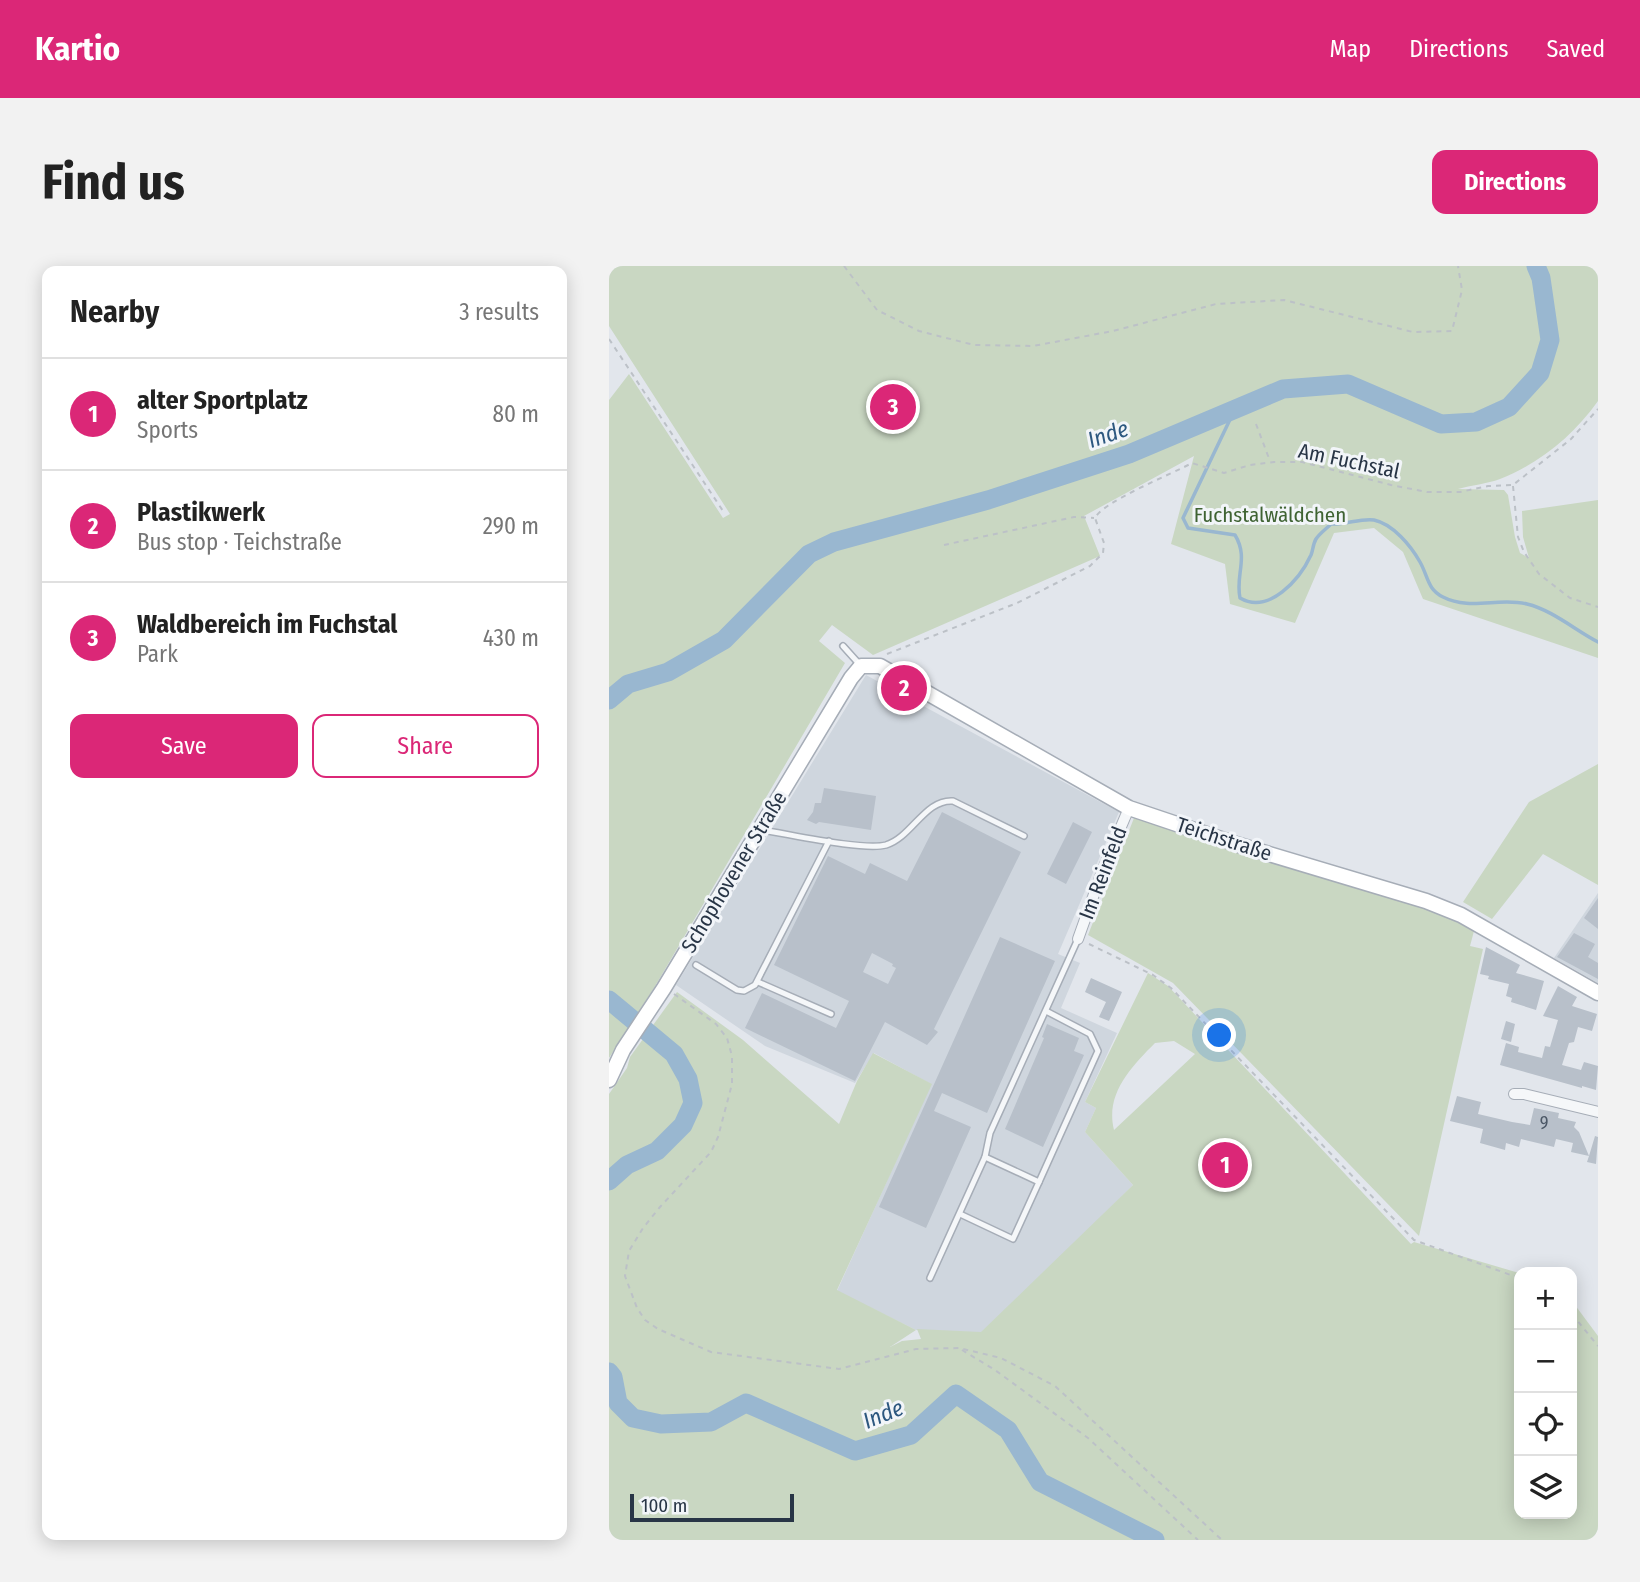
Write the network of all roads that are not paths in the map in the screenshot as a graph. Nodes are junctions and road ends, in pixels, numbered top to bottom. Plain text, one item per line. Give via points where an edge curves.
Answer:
1 (843, 646) dead end
2 (861, 666) junction
3 (1129, 808) junction
4 (759, 829) junction
5 (1024, 836) dead end
6 (829, 841) junction
7 (1078, 939) joint
8 (696, 965) dead end
9 (758, 982) junction
10 (1598, 993) edge
11 (1046, 1011) junction
12 (831, 1014) dead end
13 (609, 1080) edge
14 (1514, 1094) dead end
15 (1598, 1112) edge
16 (985, 1157) junction
17 (1039, 1182) junction
18 (960, 1214) junction
19 (930, 1278) dead end

1 - 2 lane
2 - 3 main road, Teichstraße via 880,666
2 - 4 main road, Schophovener Straße
3 - 7 street, Im Reinfeld
3 - 10 main road, Teichstraße via 1426,901 1461,915
4 - 6 lane
4 - 13 main road, Schophovener Straße
5 - 6 lane via 953,801 944,801 890,843 863,846
6 - 9 lane
7 - 11 lane
8 - 9 lane via 737,990 751,989
9 - 12 lane
11 - 16 lane via 990,1133
11 - 17 lane via 1090,1034 1098,1051
14 - 15 street
16 - 17 lane
16 - 18 lane
17 - 18 lane via 1013,1238
18 - 19 lane

